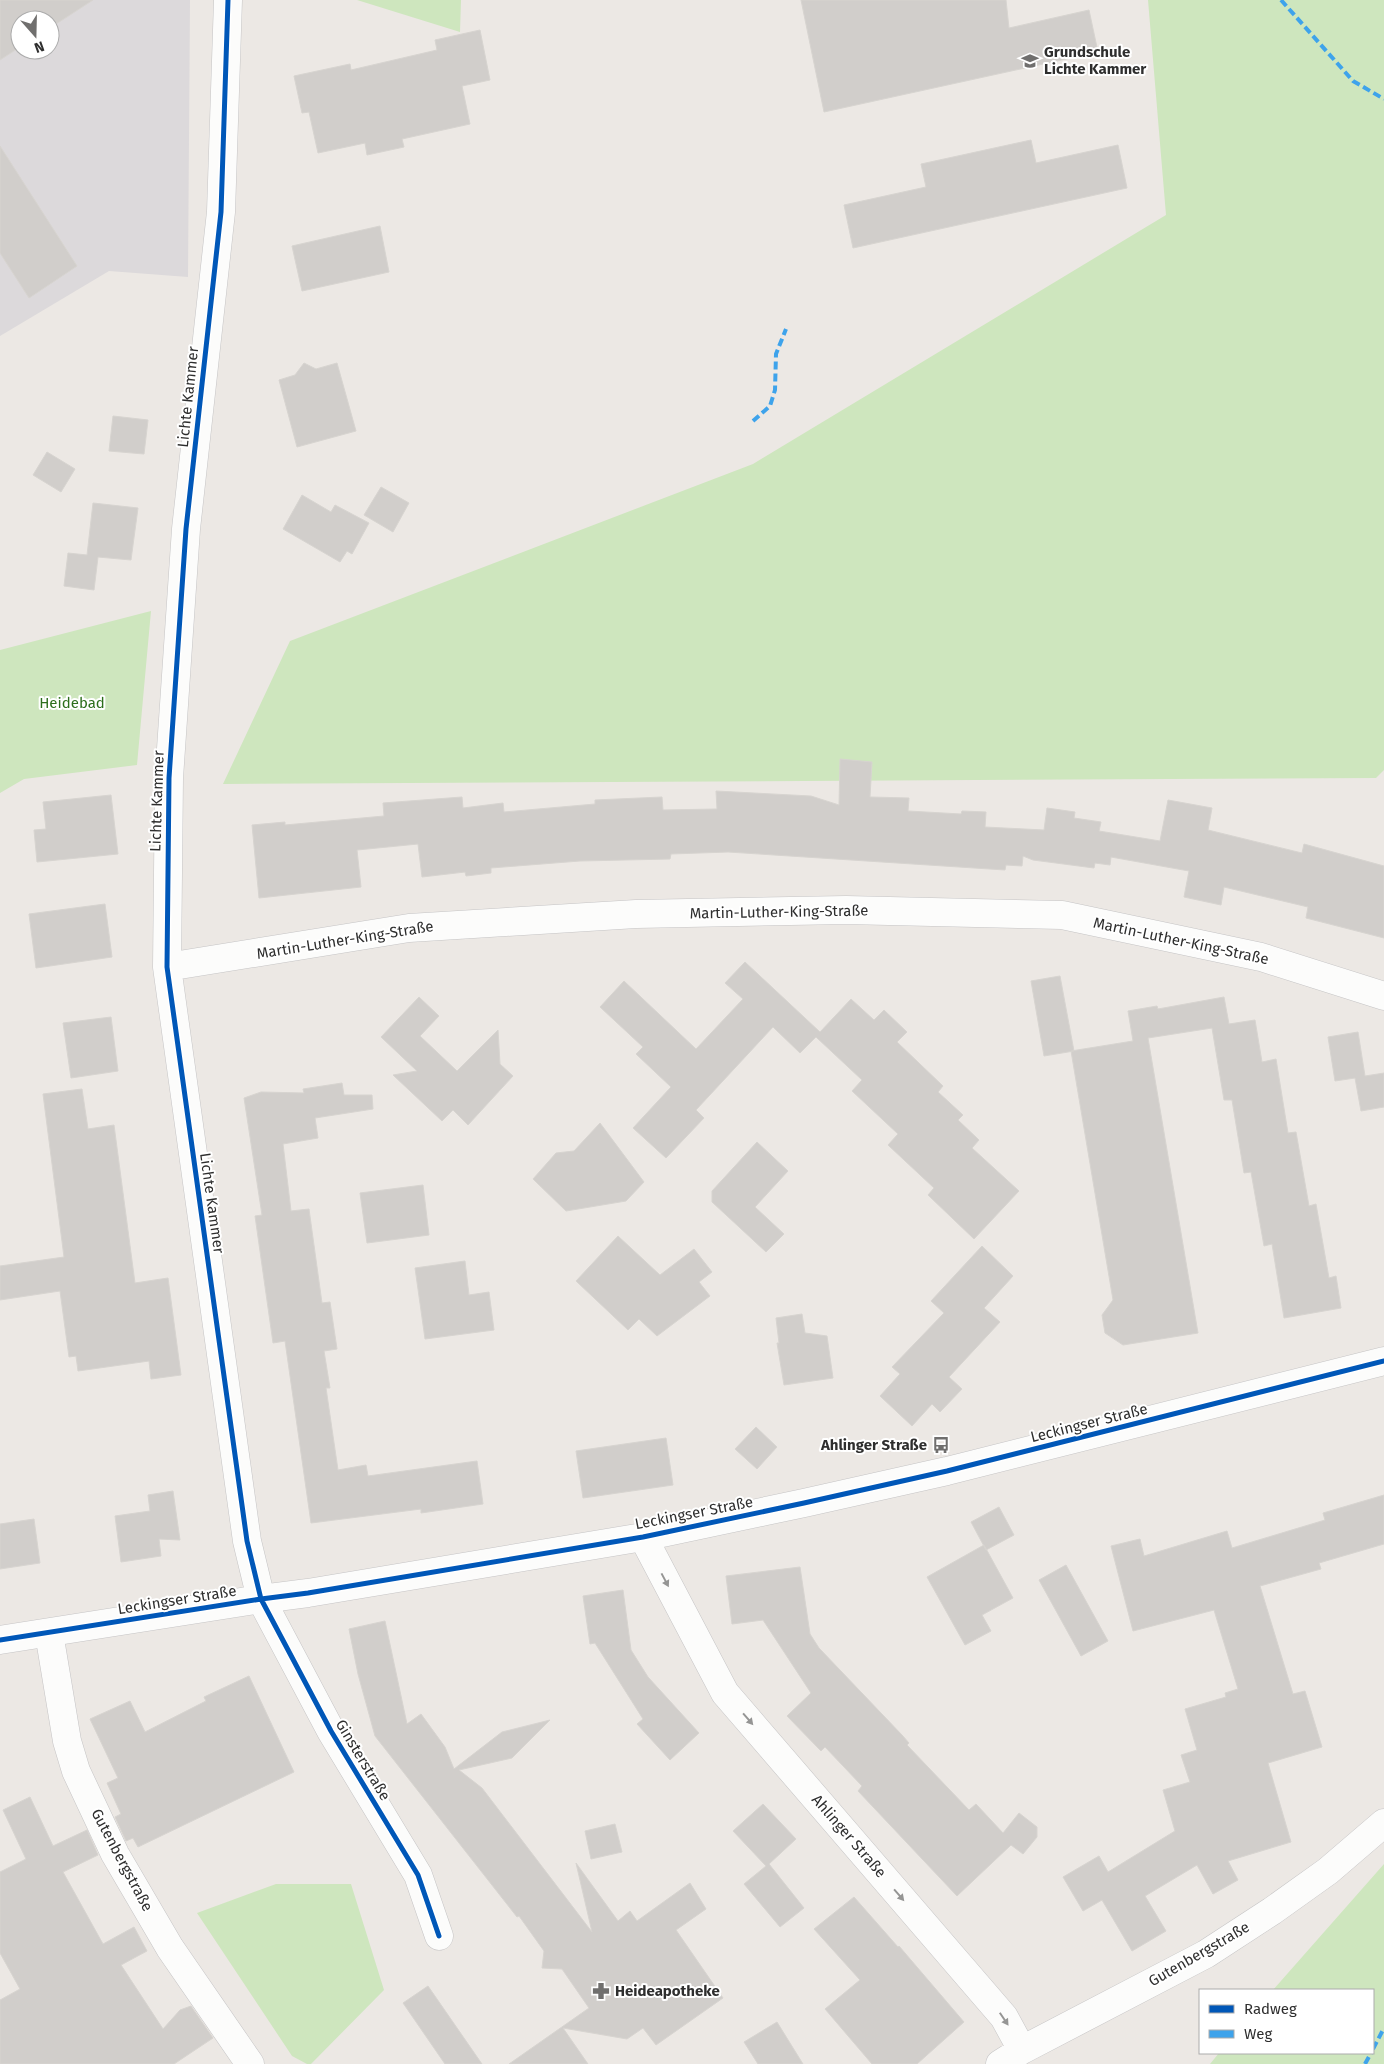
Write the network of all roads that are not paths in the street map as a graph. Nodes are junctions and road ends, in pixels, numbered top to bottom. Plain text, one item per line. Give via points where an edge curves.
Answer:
1 (228, 0) edge
2 (167, 967) junction
3 (1384, 996) edge
4 (1384, 1361) edge
5 (642, 1536) junction
6 (261, 1599) junction
7 (49, 1633) junction
8 (0, 1640) edge
9 (1384, 1823) edge
10 (439, 1936) dead end
11 (1022, 2050) junction
12 (250, 2064) edge
13 (1000, 2064) edge

1 - 2 street, Lichte Kammer via 221,212 186,529 169,778
2 - 3 street, Martin-Luther-King-Straße via 409,928 528,920 636,914 846,910 1043,914 1062,915 1261,956
2 - 6 street, Lichte Kammer via 246,1531
4 - 5 street, Leckingser Straße via 947,1471
5 - 6 street, Leckingser Straße
5 -> 11 street, Ahlinger Straße via 725,1693 1004,2017
6 - 7 street, Leckingser Straße
6 - 10 street, Ginsterstraße via 331,1731 418,1874
7 - 8 street, Leckingser Straße
7 - 12 street, Gutenbergstraße via 67,1741 76,1771 115,1854 170,1948
9 - 11 street, Gutenbergstraße via 1328,1871 1206,1954
11 - 13 street, Gutenbergstraße

